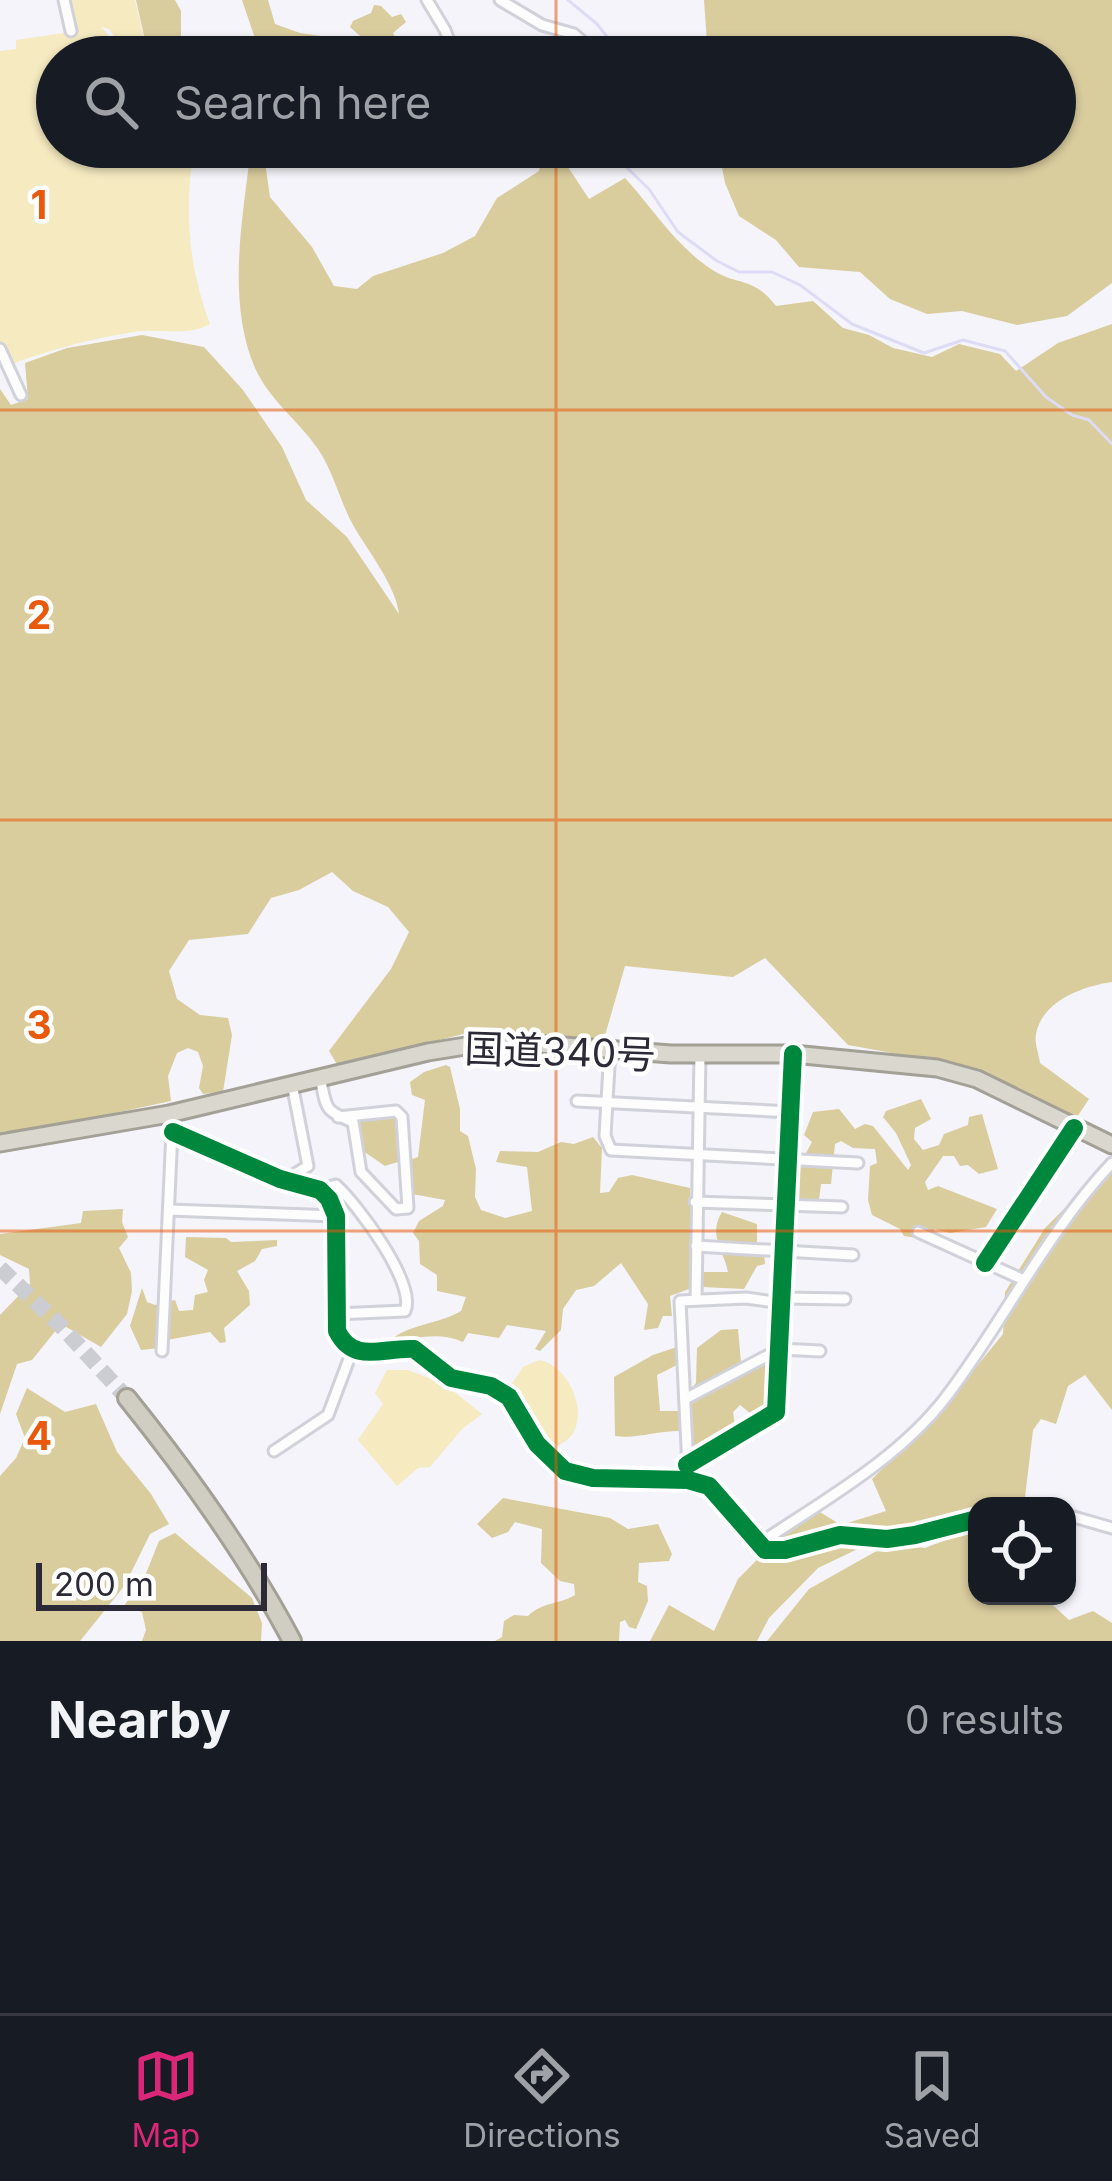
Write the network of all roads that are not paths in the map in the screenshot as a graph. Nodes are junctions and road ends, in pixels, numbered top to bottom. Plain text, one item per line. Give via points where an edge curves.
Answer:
1 (64, 0) edge
2 (427, 0) edge
3 (500, 0) edge
4 (71, 31) dead end
5 (447, 36) edge
6 (576, 36) edge
7 (0, 350) edge
8 (21, 395) dead end
9 (610, 1049) junction
10 (700, 1054) junction
11 (793, 1054) junction
12 (320, 1077) junction
13 (292, 1084) junction
14 (577, 1101) dead end
15 (608, 1102) junction
16 (700, 1106) junction
17 (791, 1112) junction
18 (169, 1114) junction
19 (338, 1117) junction
20 (1074, 1128) junction
21 (172, 1132) junction
22 (0, 1143) edge
23 (1112, 1145) edge
24 (697, 1154) junction
25 (788, 1158) junction
26 (858, 1163) dead end
27 (1112, 1163) edge
28 (284, 1180) junction
29 (320, 1190) junction
30 (695, 1202) junction
31 (786, 1204) junction
32 (842, 1207) dead end
33 (169, 1210) junction
34 (336, 1216) junction
35 (918, 1232) dead end
36 (696, 1246) junction
37 (784, 1251) junction
38 (853, 1255) dead end
39 (985, 1263) junction
40 (1024, 1280) junction
41 (845, 1299) dead end
42 (696, 1300) junction
43 (782, 1301) junction
44 (336, 1314) junction
45 (780, 1349) junction
46 (162, 1351) dead end
47 (352, 1351) junction
48 (820, 1352) dead end
49 (127, 1398) tunnel mouth
50 (685, 1399) junction
51 (274, 1451) dead end
52 (687, 1466) junction
53 (688, 1480) junction
54 (1076, 1518) edge
55 (968, 1522) edge
56 (1112, 1528) edge
57 (757, 1545) junction
58 (292, 1641) edge

1 - 4 street
2 - 5 street
3 - 6 street
7 - 8 street
9 - 10 highway, 国道340号
9 - 12 highway, 国道340号 via 477,1042
9 - 15 street
10 - 11 highway, 国道340号
10 - 16 street
11 - 17 street
11 - 20 highway, 国道340号 via 956,1072
12 - 13 highway, 国道340号
12 - 19 street via 328,1111
13 - 18 highway, 国道340号
13 - 28 street via 308,1166
14 - 15 street
15 - 16 street
15 - 24 street via 610,1150
16 - 17 street
16 - 24 street
17 - 25 street
18 - 21 street
18 - 22 highway, 国道340号
19 - 19 street via 353,1122 366,1180 396,1209 407,1208 402,1117 386,1109
20 - 23 highway, 国道340号
20 - 39 street
21 - 28 street
21 - 33 street
24 - 25 street
24 - 30 street
25 - 26 street
25 - 31 street
27 - 40 street
28 - 29 street
29 - 34 street
29 - 44 street via 336,1185 355,1204 408,1298 405,1312
30 - 31 street
30 - 36 street
31 - 32 street
31 - 37 street
33 - 34 street
33 - 46 street
34 - 44 street
35 - 39 street
36 - 37 street
36 - 42 street
37 - 38 street
37 - 43 street
39 - 40 street
40 - 57 street via 944,1400 916,1428
41 - 43 street
42 - 43 street
42 - 50 street via 678,1308
43 - 45 street
44 - 47 street
45 - 48 street
45 - 50 street
45 - 52 street via 776,1412
47 - 51 street via 328,1415
47 - 53 street via 415,1349 452,1378 491,1386 517,1407 549,1459 578,1476
49 - 58 highway via 189,1475
50 - 52 street
52 - 53 street
53 - 57 street via 722,1497
54 - 56 street
55 - 57 street via 887,1539 840,1535 773,1552

